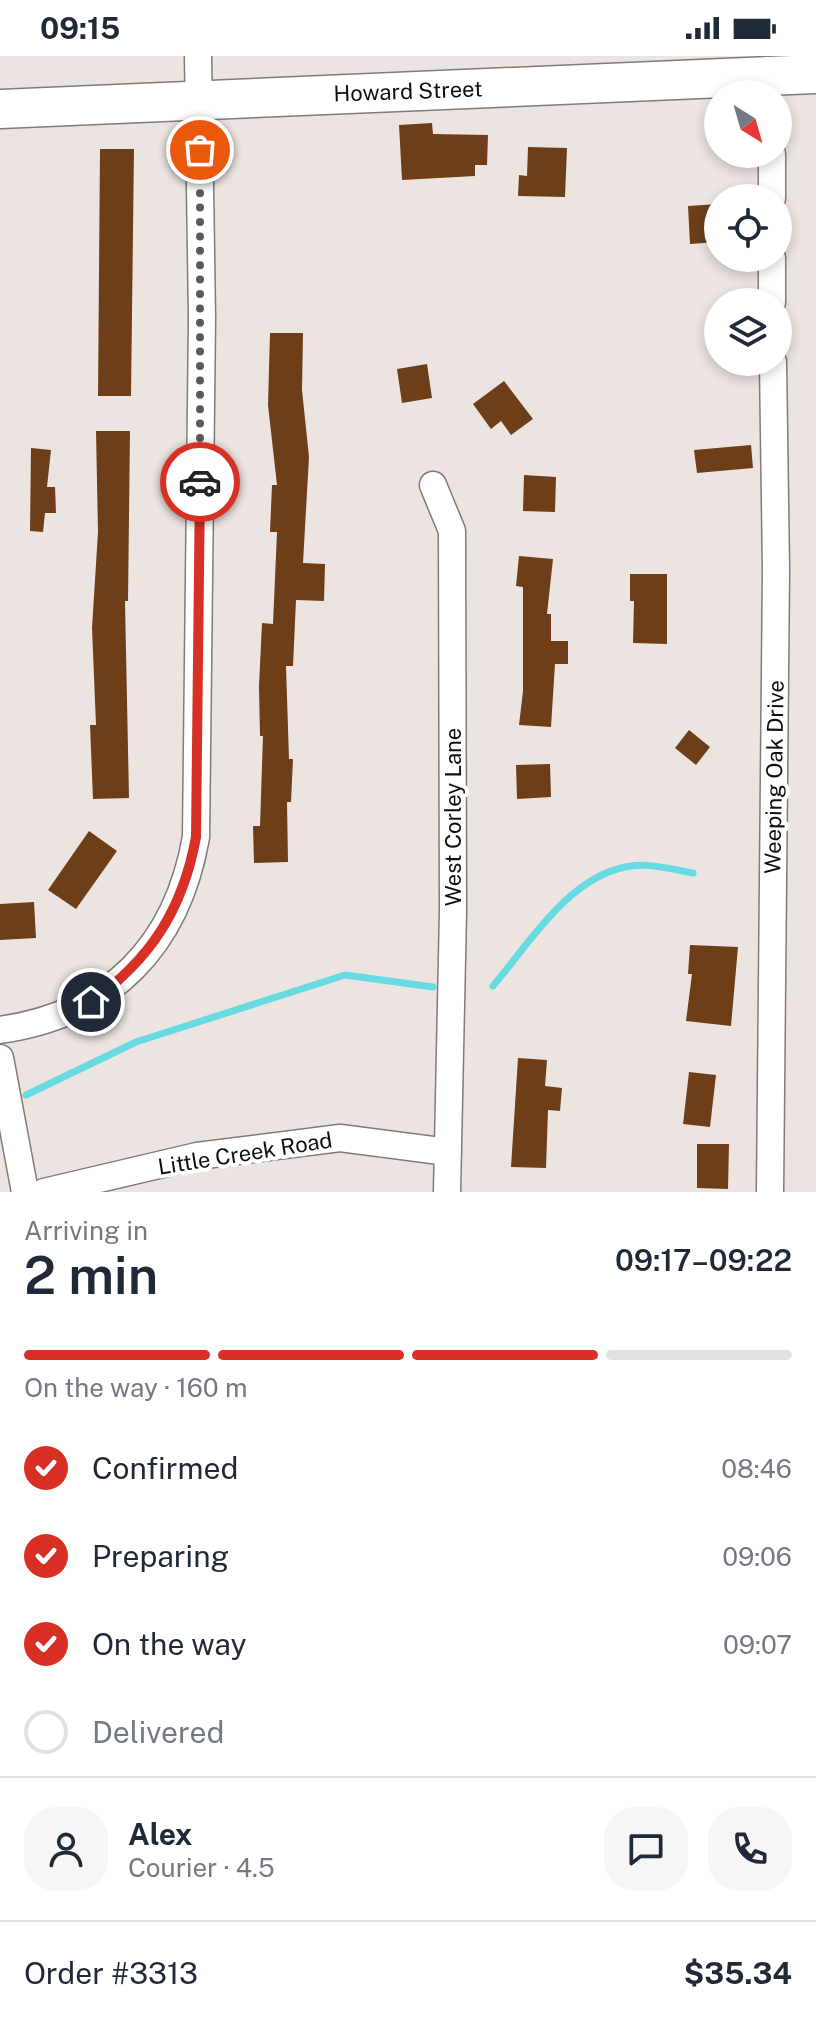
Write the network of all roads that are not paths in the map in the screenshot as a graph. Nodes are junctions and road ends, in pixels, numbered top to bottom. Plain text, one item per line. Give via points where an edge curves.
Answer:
1 (198, 56) edge
2 (816, 74) edge
3 (792, 80) edge
4 (704, 87) edge
5 (199, 100) junction
6 (0, 109) edge
7 (773, 376) edge
8 (433, 485) dead end
9 (0, 1030) edge
10 (0, 1058) edge
11 (448, 1152) junction
12 (25, 1192) edge
13 (44, 1192) edge
14 (447, 1192) edge
15 (770, 1192) edge

1 - 5 street
2 - 3 street, Howard Street
4 - 5 street, Howard Street
5 - 6 street, Howard Street
5 - 9 street via 196,837 190,870 164,932 119,982 61,1016
7 - 15 street, Weeping Oak Drive
8 - 11 street, West Corley Lane via 452,531
10 - 12 street
11 - 13 street, Little Creek Road via 340,1138 197,1156
11 - 14 street, West Corley Lane

